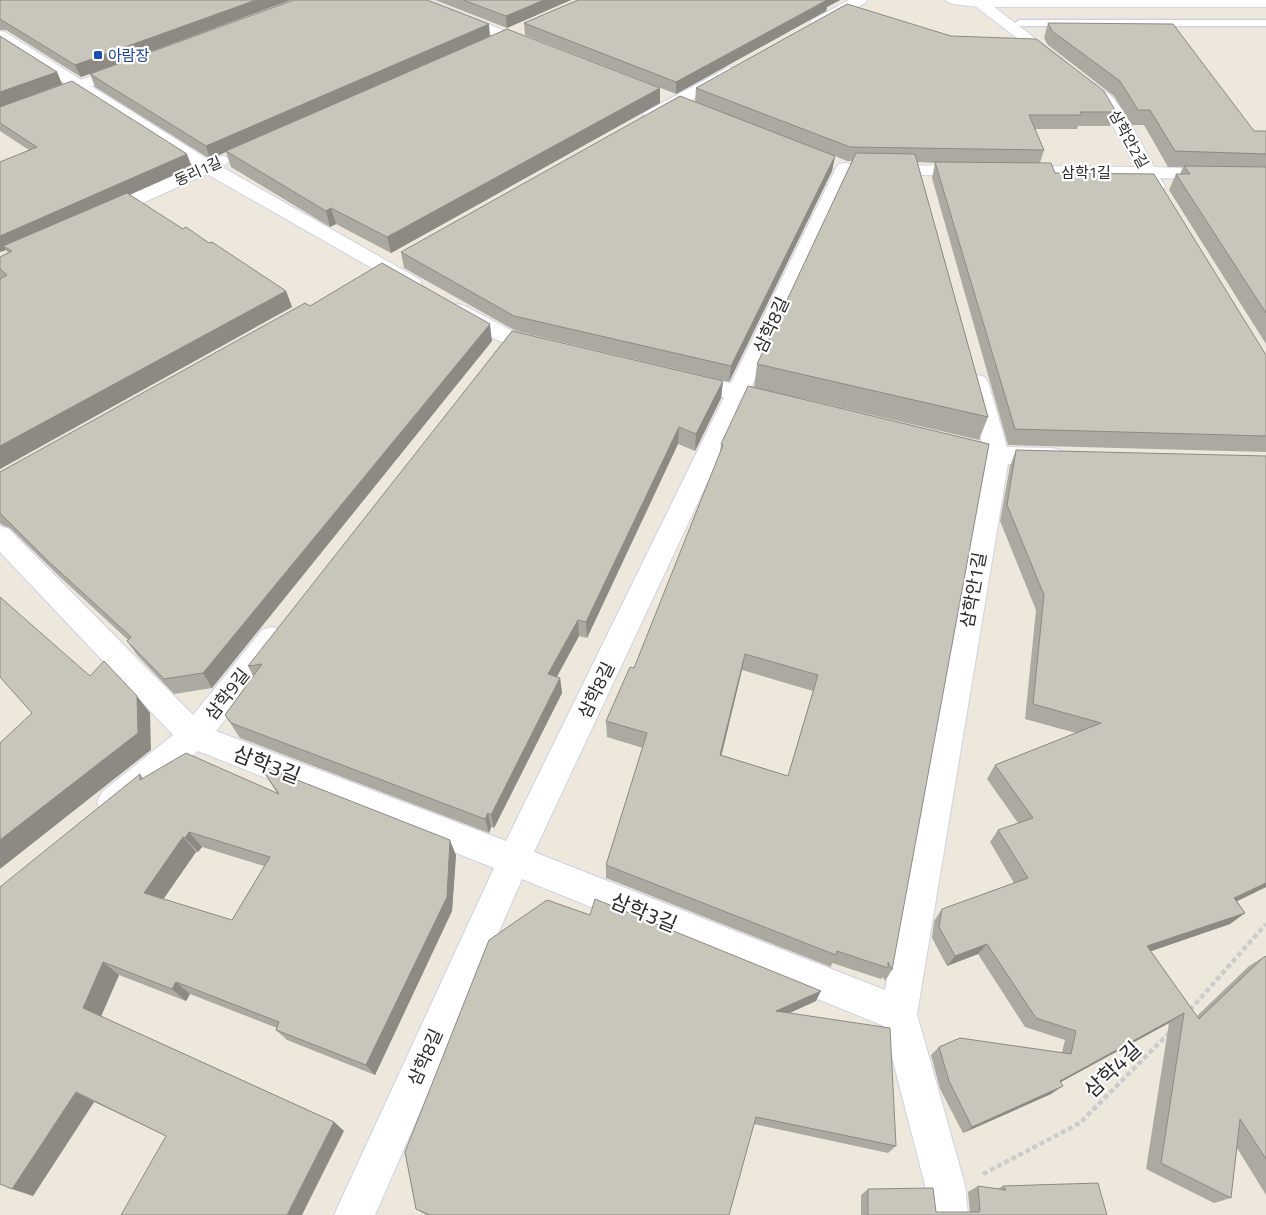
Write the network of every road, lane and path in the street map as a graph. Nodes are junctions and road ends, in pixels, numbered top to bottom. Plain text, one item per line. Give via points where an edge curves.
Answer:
1 (417, 0) edge
2 (860, 0) edge
3 (952, 0) edge
4 (1240, 1) edge
5 (980, 3) junction
6 (1266, 3) edge
7 (1019, 23) dead end
8 (1266, 23) edge
9 (531, 25) edge
10 (801, 32) edge
11 (0, 34) edge
12 (506, 36) junction
13 (488, 44) edge
14 (550, 54) edge
15 (145, 61) edge
16 (742, 65) edge
17 (82, 85) junction
18 (0, 115) edge
19 (632, 126) edge
20 (235, 155) edge
21 (836, 165) joint
22 (208, 167) junction
23 (1147, 172) junction
24 (1266, 176) edge
25 (1163, 197) edge
26 (90, 219) edge
27 (401, 258) edge
28 (384, 267) junction
29 (367, 277) edge
30 (425, 291) edge
31 (442, 300) edge
32 (508, 338) junction
33 (566, 352) edge
34 (971, 360) edge
35 (489, 362) edge
36 (662, 375) edge
37 (739, 393) junction
38 (806, 409) edge
39 (930, 438) edge
40 (997, 455) junction
41 (1077, 457) edge
42 (0, 536) edge
43 (287, 619) edge
44 (194, 736) junction
45 (93, 817) edge
46 (514, 860) junction
47 (1266, 924) edge
48 (900, 1014) junction
49 (1186, 1014) edge
50 (1173, 1029) edge
51 (947, 1200) edge
52 (354, 1215) edge

1 - 12 street
2 - 10 street
3 - 5 street
4 - 5 street
4 - 6 street
5 - 23 street, 삼학안2길 via 1107,100
7 - 8 lane
9 - 12 street
11 - 17 street
12 - 13 street
12 - 14 street
15 - 17 street
16 - 19 street
17 - 18 street
17 - 22 street
20 - 22 street, 동리1길
21 - 23 street, 삼학1길 via 922,180 994,171
21 - 37 street, 삼학8길
22 - 26 street, 동리1길
22 - 28 street
23 - 24 street, 삼학1길
23 - 25 street, 삼학안2길
27 - 28 street
28 - 29 street
28 - 30 street
31 - 32 street
32 - 33 street
32 - 35 street
34 - 40 street, 삼학안1길
36 - 37 street
37 - 38 street
37 - 46 street, 삼학8길
39 - 40 street
40 - 41 street
40 - 48 street, 삼학안1길
42 - 44 street
43 - 44 street, 삼학9길
44 - 45 street, 삼학9길
44 - 46 street, 삼학3길
46 - 48 street, 삼학3길
46 - 52 street, 삼학8길
47 - 49 path
48 - 51 street
50 - 51 path, 삼학4길 via 1080,1122 961,1186

